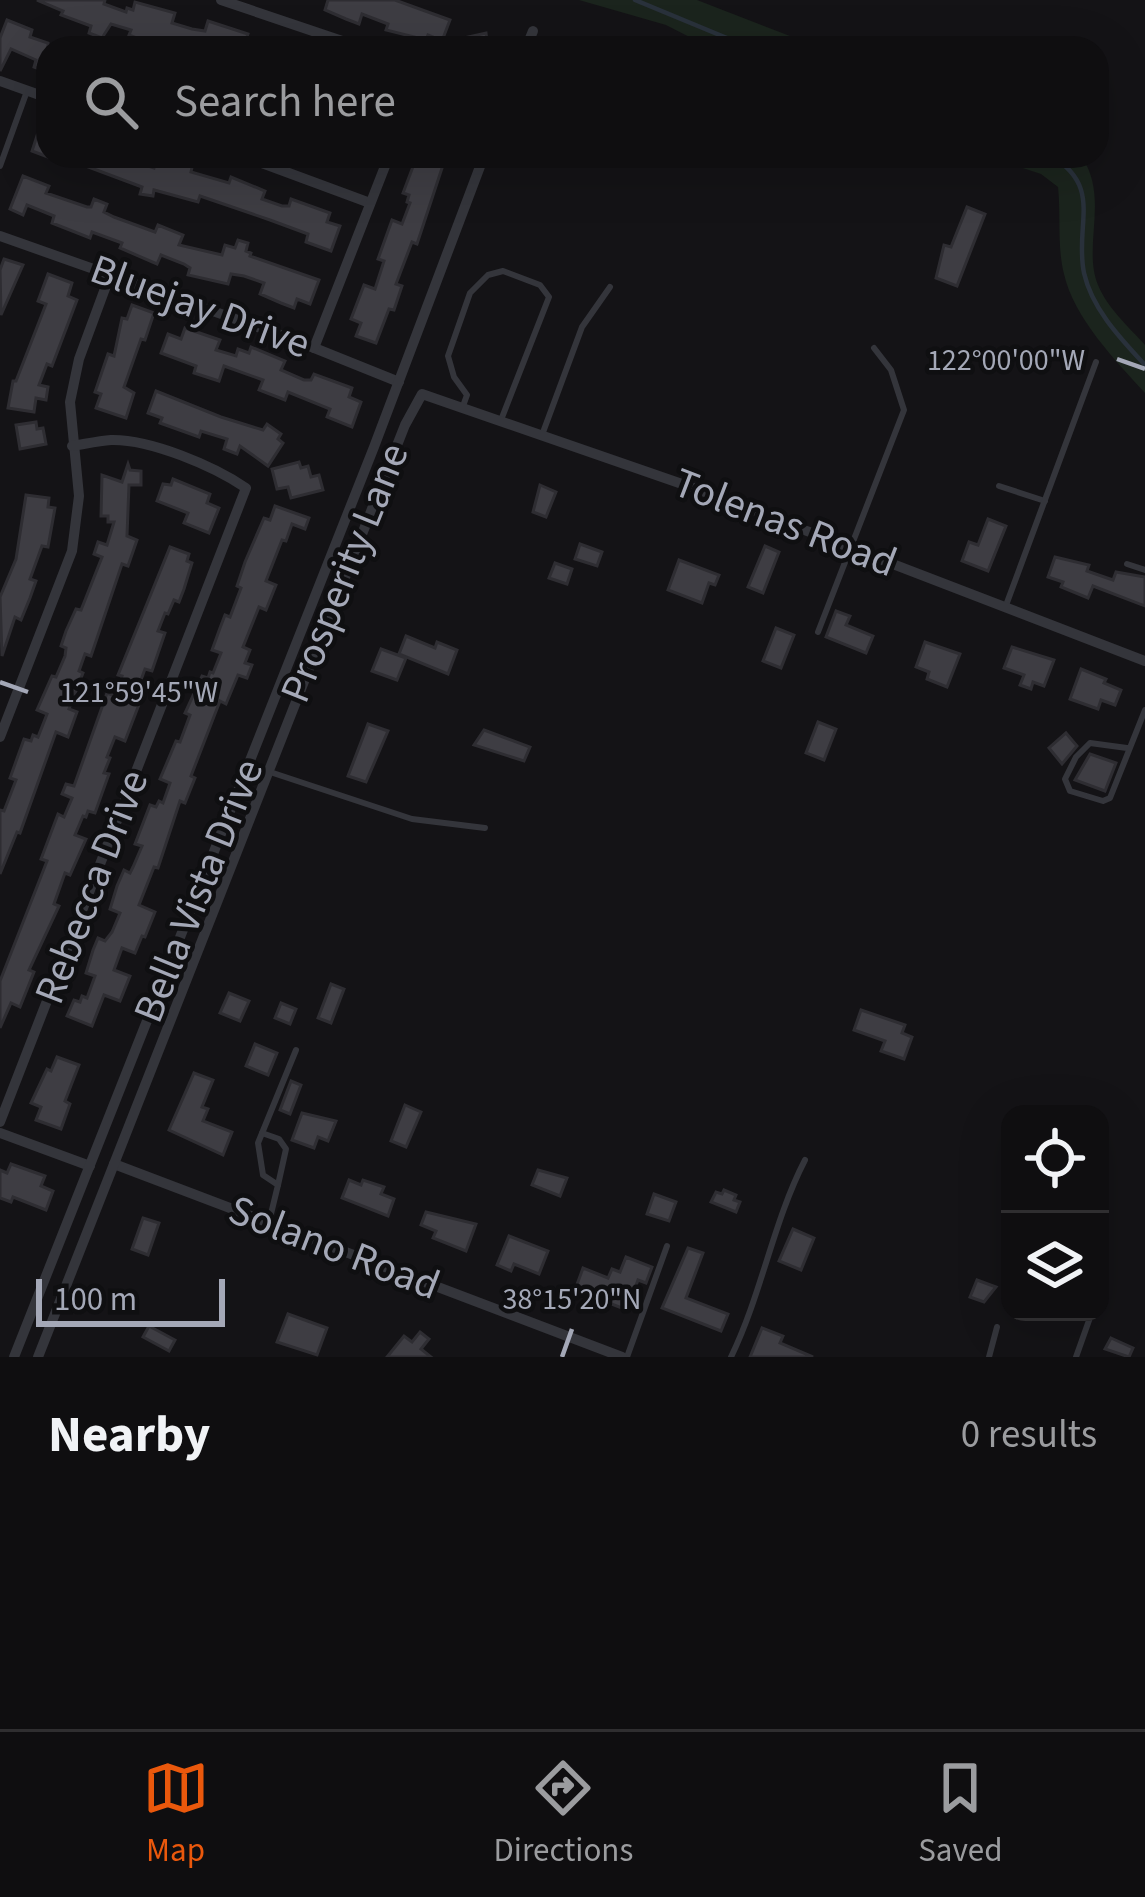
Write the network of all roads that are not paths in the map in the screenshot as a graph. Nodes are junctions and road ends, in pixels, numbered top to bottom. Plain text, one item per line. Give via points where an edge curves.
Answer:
1 (221, 0) edge
2 (533, 31) dead end
3 (328, 36) edge
4 (531, 36) edge
5 (0, 81) edge
6 (27, 91) junction
7 (36, 94) edge
8 (0, 166) edge
9 (275, 168) edge
10 (384, 168) edge
11 (479, 168) edge
12 (370, 203) junction
13 (0, 236) edge
14 (110, 274) junction
15 (610, 287) dead end
16 (314, 348) junction
17 (874, 348) dead end
18 (1096, 362) dead end
19 (399, 382) junction
20 (422, 394) joint
21 (463, 406) junction
22 (501, 420) junction
23 (542, 435) junction
24 (72, 446) junction
25 (999, 486) dead end
26 (1045, 501) junction
27 (849, 548) junction
28 (1127, 564) dead end
29 (1145, 570) edge
30 (1005, 608) junction
31 (818, 632) dead end
32 (1145, 661) edge
33 (1145, 710) edge
34 (0, 737) edge
35 (1127, 748) junction
36 (266, 771) junction
37 (484, 828) dead end
38 (296, 1050) dead end
39 (0, 1122) edge
40 (0, 1132) edge
41 (262, 1133) junction
42 (805, 1160) dead end
43 (114, 1164) junction
44 (90, 1166) junction
45 (278, 1185) junction
46 (268, 1223) junction
47 (667, 1246) dead end
48 (1089, 1321) edge
49 (998, 1327) dead end
50 (14, 1357) edge
51 (38, 1357) edge
52 (624, 1357) edge
53 (731, 1357) edge
54 (989, 1357) edge
55 (1076, 1357) edge

1 - 3 street
2 - 4 street
5 - 6 street
6 - 7 street
6 - 8 lane
9 - 12 street
10 - 12 street
11 - 19 street, Bella Vista Drive
12 - 16 street
13 - 14 street, Bluejay Drive
14 - 16 street, Bluejay Drive
14 - 24 street via 74,382
15 - 23 lane via 582,327
16 - 19 street, Bluejay Drive
17 - 27 lane via 904,410
18 - 26 lane
19 - 44 street, Bella Vista Drive
20 - 21 street, Tolenas Road
20 - 36 street, Prosperity Lane
21 - 22 street, Tolenas Road
21 - 22 lane via 467,395 449,366 450,346 470,293 496,271 511,273 549,297
22 - 23 street, Tolenas Road
23 - 27 street, Tolenas Road
24 - 34 street via 79,496 72,551
24 - 39 street, Rebecca Drive via 148,445 246,488
25 - 26 lane
26 - 30 lane
27 - 30 street, Tolenas Road
27 - 31 lane
28 - 29 lane
30 - 32 street, Tolenas Road
33 - 35 lane
35 - 35 lane via 1110,798 1070,791 1065,779 1090,743
36 - 37 lane via 412,820
36 - 43 street, Prosperity Lane
38 - 41 lane
40 - 44 street
41 - 45 lane via 258,1160
41 - 45 lane via 286,1149
42 - 53 lane
43 - 46 street, Solano Road
43 - 51 street, Prosperity Lane
44 - 50 street, Bella Vista Drive
45 - 46 lane
46 - 52 street, Solano Road
47 - 52 lane
48 - 55 lane
49 - 54 lane

